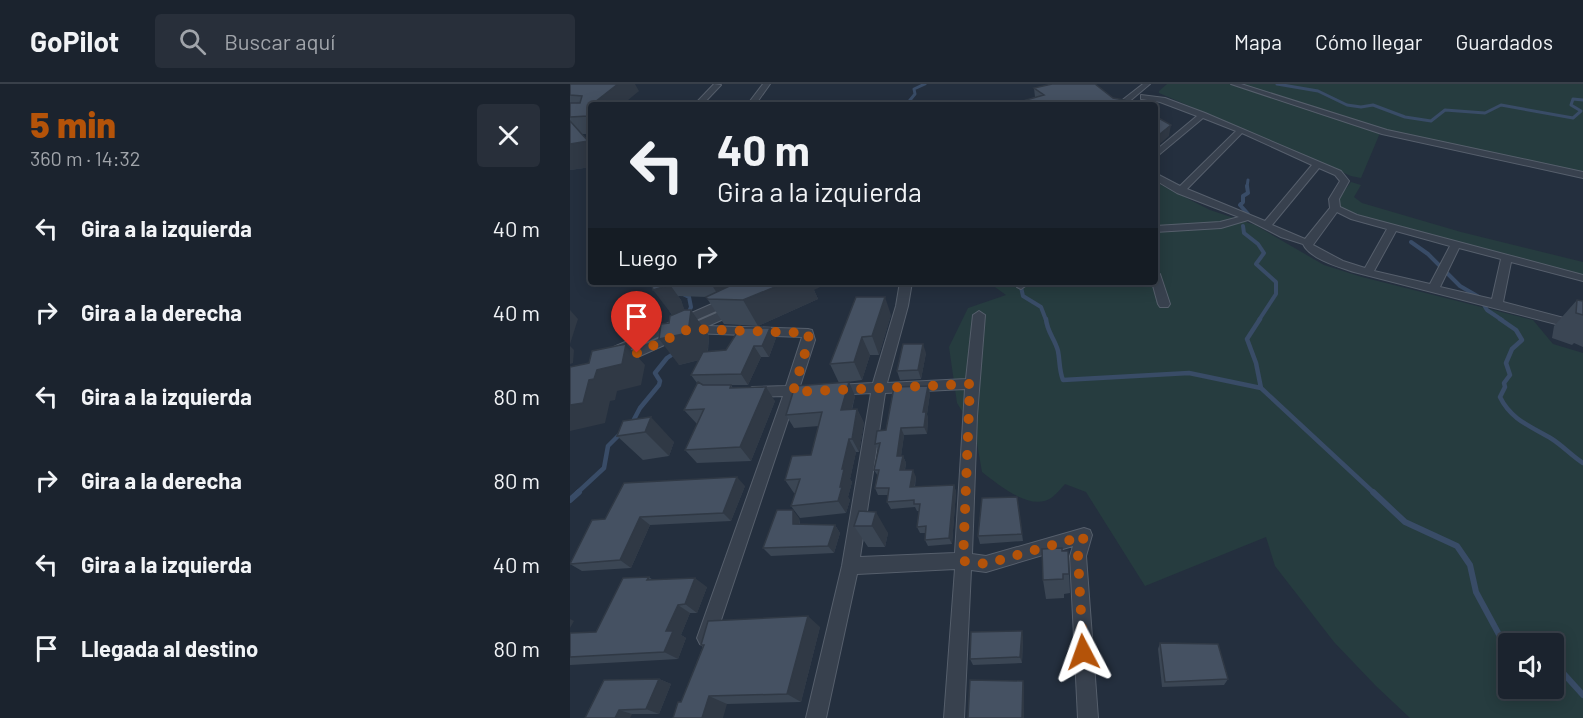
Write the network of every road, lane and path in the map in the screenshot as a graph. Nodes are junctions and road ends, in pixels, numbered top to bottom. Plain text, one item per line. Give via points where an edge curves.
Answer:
1 (767, 84) edge
2 (1147, 84) edge
3 (1154, 84) edge
4 (1234, 84) edge
5 (717, 86) dead end
6 (1144, 97) junction
7 (701, 102) edge
8 (753, 102) edge
9 (1124, 102) edge
10 (1138, 102) edge
11 (1202, 115) junction
12 (1241, 130) junction
13 (1158, 152) edge
14 (1318, 164) junction
15 (1583, 175) edge
16 (1158, 178) edge
17 (1180, 191) junction
18 (1335, 208) junction
19 (1249, 217) junction
20 (1267, 225) junction
21 (1158, 229) edge
22 (1392, 229) junction
23 (1308, 242) junction
24 (1455, 245) junction
25 (1506, 259) junction
26 (1369, 271) junction
27 (1583, 278) edge
28 (1158, 284) edge
29 (906, 285) edge
30 (1434, 288) junction
31 (1164, 304) dead end
32 (1497, 304) junction
33 (979, 315) dead end
34 (1583, 327) edge
35 (689, 329) junction
36 (970, 384) junction
37 (879, 387) junction
38 (736, 392) edge
39 (793, 392) junction
40 (963, 561) junction
41 (850, 566) junction
42 (702, 652) edge
43 (816, 718) edge
44 (954, 718) edge
45 (1088, 718) edge

1 - 8 street
2 - 9 street
3 - 6 street
4 - 15 street via 1385,132
5 - 7 street
6 - 10 street
6 - 11 street via 1162,99
11 - 12 street
11 - 13 street
12 - 14 street
12 - 17 street
14 - 18 street via 1338,173 1345,181 1334,199
14 - 20 street
16 - 17 street
17 - 19 street
18 - 22 street
18 - 23 street
19 - 20 street
19 - 21 street via 1221,225
20 - 23 street
22 - 24 street
22 - 26 street
23 - 26 street via 1320,255
24 - 25 street
24 - 30 street
25 - 27 street
25 - 32 street
26 - 30 street
28 - 31 street
29 - 37 street
30 - 32 street
32 - 34 street
33 - 36 street
35 - 35 street via 741,301 601,364
35 - 39 street via 808,333
36 - 37 street
36 - 40 street
37 - 39 street
37 - 41 street
38 - 39 street
39 - 42 street
40 - 41 street
40 - 44 street
40 - 45 street via 986,564 1084,536 1078,556
41 - 43 street

